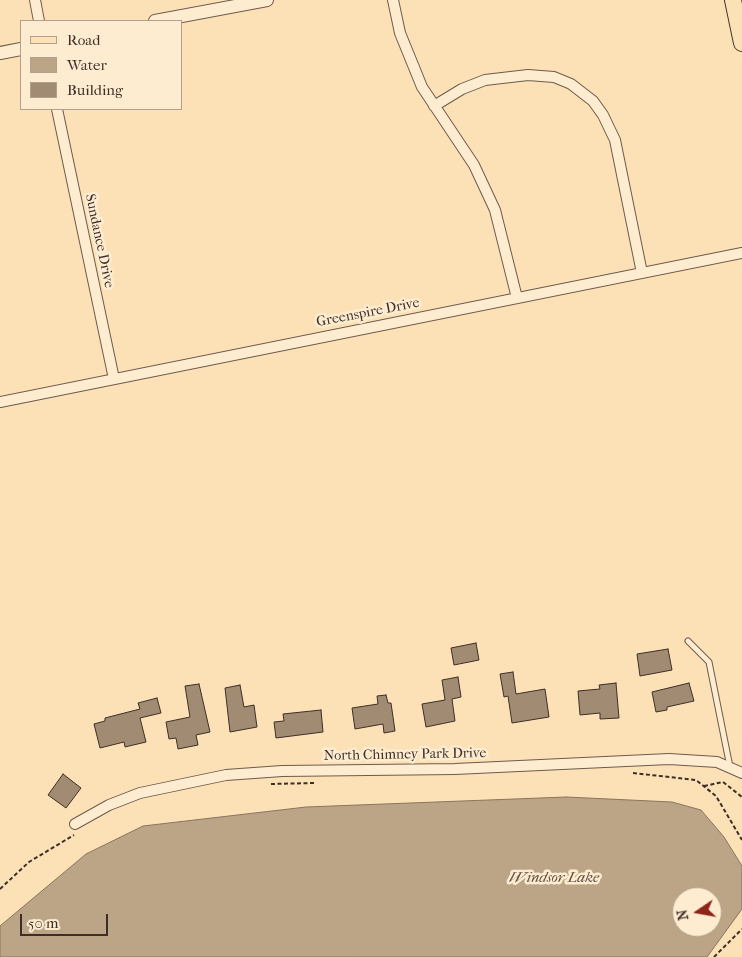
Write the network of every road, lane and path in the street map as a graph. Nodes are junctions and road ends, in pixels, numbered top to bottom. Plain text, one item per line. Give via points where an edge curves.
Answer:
1 (34, 0) edge
2 (267, 0) edge
3 (393, 0) edge
4 (733, 0) edge
5 (39, 20) edge
6 (160, 20) edge
7 (742, 43) edge
8 (20, 49) edge
9 (0, 53) edge
10 (434, 106) junction
11 (57, 110) edge
12 (742, 253) edge
13 (642, 273) junction
14 (516, 298) junction
15 (114, 379) junction
16 (0, 402) edge
17 (688, 641) dead end
18 (730, 767) junction
19 (629, 772) dead end
20 (742, 772) edge
21 (322, 782) dead end
22 (264, 784) dead end
23 (704, 786) junction
24 (742, 797) edge
25 (75, 829) joint
26 (742, 840) edge
27 (0, 889) edge
28 (742, 929) edge
29 (714, 957) edge

1 - 5 street
2 - 6 street
3 - 10 street via 410,62
4 - 7 main road
8 - 9 street
10 - 13 street via 485,80 528,75 554,77 571,84 593,100 615,140
10 - 14 street via 474,165 495,210
11 - 15 street, Sundance Drive
12 - 13 street, Greenspire Drive
13 - 14 street, Greenspire Drive
14 - 15 street, Greenspire Drive
15 - 16 street, Greenspire Drive
17 - 18 lane via 709,662
18 - 20 street, North Chimney Park Drive
18 - 25 street, North Chimney Park Drive via 717,762 654,759 226,775 140,793 109,805
19 - 23 path via 696,780
21 - 22 path
23 - 24 path via 723,782
23 - 26 path via 716,796
25 - 27 path via 29,862
28 - 29 path

